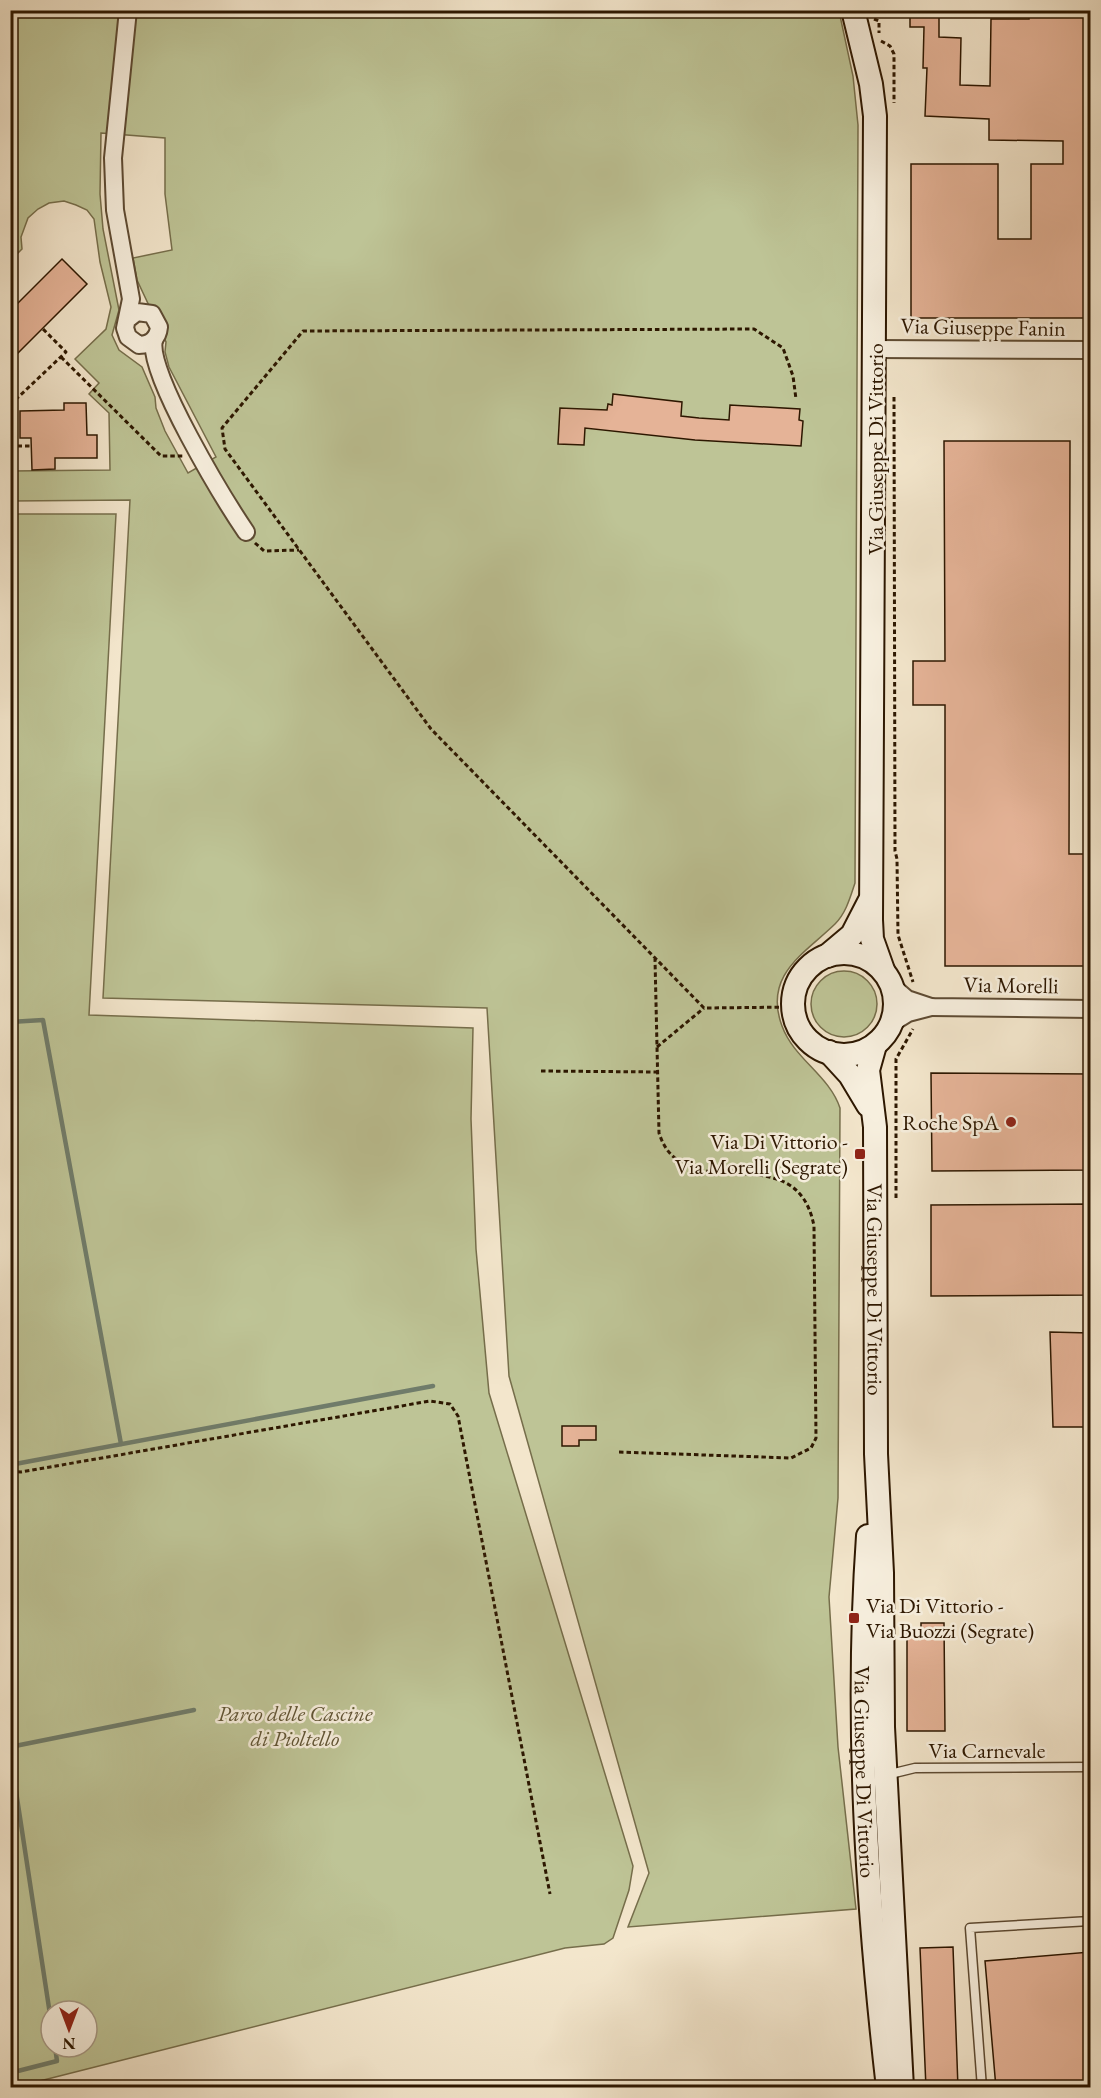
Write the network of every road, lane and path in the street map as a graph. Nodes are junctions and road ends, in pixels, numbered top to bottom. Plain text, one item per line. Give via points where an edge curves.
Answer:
1 (128, 10) edge
2 (853, 10) edge
3 (869, 11) edge
4 (894, 114) dead end
5 (130, 293) junction
6 (148, 312) junction
7 (128, 318) junction
8 (43, 329) dead end
9 (154, 340) junction
10 (138, 344) junction
11 (875, 349) junction
12 (1090, 350) edge
13 (61, 357) junction
14 (157, 366) junction
15 (894, 391) dead end
16 (796, 399) dead end
17 (10, 405) edge
18 (10, 446) edge
19 (32, 446) dead end
20 (200, 456) junction
21 (246, 532) joint
22 (299, 550) junction
23 (873, 889) junction
24 (827, 956) junction
25 (655, 958) junction
26 (887, 978) junction
27 (794, 1007) junction
28 (922, 1007) junction
29 (704, 1008) junction
30 (1090, 1009) edge
31 (892, 1023) junction
32 (875, 1045) junction
33 (657, 1047) junction
34 (829, 1052) junction
35 (541, 1071) dead end
36 (658, 1072) junction
37 (875, 1126) junction
38 (896, 1205) dead end
39 (619, 1452) dead end
40 (876, 1454) junction
41 (10, 1471) edge
42 (1089, 1769) edge
43 (886, 1776) junction
44 (877, 1800) dead end
45 (875, 1810) dead end
46 (550, 1894) dead end
47 (1090, 1921) edge
48 (877, 1970) junction
49 (888, 2088) edge
50 (902, 2088) edge
51 (982, 2088) edge

1 - 5 street via 113,164 119,237
2 - 11 main road, Via Giuseppe Di Vittorio via 875,116
3 - 4 path via 879,21 879,40 890,46 894,54
5 - 6 street
5 - 7 street
6 - 7 street via 137,312
6 - 9 street via 159,327
7 - 10 street via 126,332
8 - 13 path via 66,352
9 - 10 street
9 - 14 street
10 - 14 street
11 - 12 street, Via Giuseppe Fanin
11 - 23 main road, Via Giuseppe Di Vittorio
13 - 17 path
13 - 20 path via 161,456
14 - 20 street
15 - 28 path via 898,935
16 - 22 path via 783,348 754,329 303,331 222,428 225,449
18 - 19 path
20 - 21 street
21 - 22 path via 264,551
22 - 25 path via 430,729
23 - 24 main road, Via Giuseppe Di Vittorio via 865,915 852,935
23 - 26 main road, Via Giuseppe Di Vittorio via 872,939
24 - 26 main road via 860,956
24 - 27 main road via 800,979
25 - 29 path
25 - 33 path
26 - 28 street via 900,994
26 - 31 main road via 895,1002
27 - 29 path
27 - 34 main road via 806,1037
28 - 30 street, Via Morelli
28 - 31 street, Via Morelli
28 - 38 path via 896,1059
29 - 33 path
31 - 32 main road
32 - 34 main road via 857,1053
32 - 37 main road, Via Giuseppe Di Vittorio via 868,1070
33 - 36 path
34 - 37 main road, Via Giuseppe Di Vittorio via 861,1091
35 - 36 path
36 - 39 path via 659,1133 676,1162 704,1171 769,1176 803,1195 810,1209 814,1226 816,1438 811,1448 790,1458
37 - 40 main road, Via Giuseppe Di Vittorio
40 - 43 main road, Via Giuseppe Di Vittorio
40 - 48 main road, Via Giuseppe Di Vittorio via 865,1577 863,1727 865,1830
41 - 46 path via 430,1401 450,1404 458,1416
42 - 43 lane, Via Carnevale via 915,1768
43 - 44 lane
43 - 50 main road, Via Giuseppe Di Vittorio
45 - 48 lane via 882,1952
47 - 51 lane via 970,1928
48 - 49 main road, Via Giuseppe Di Vittorio

